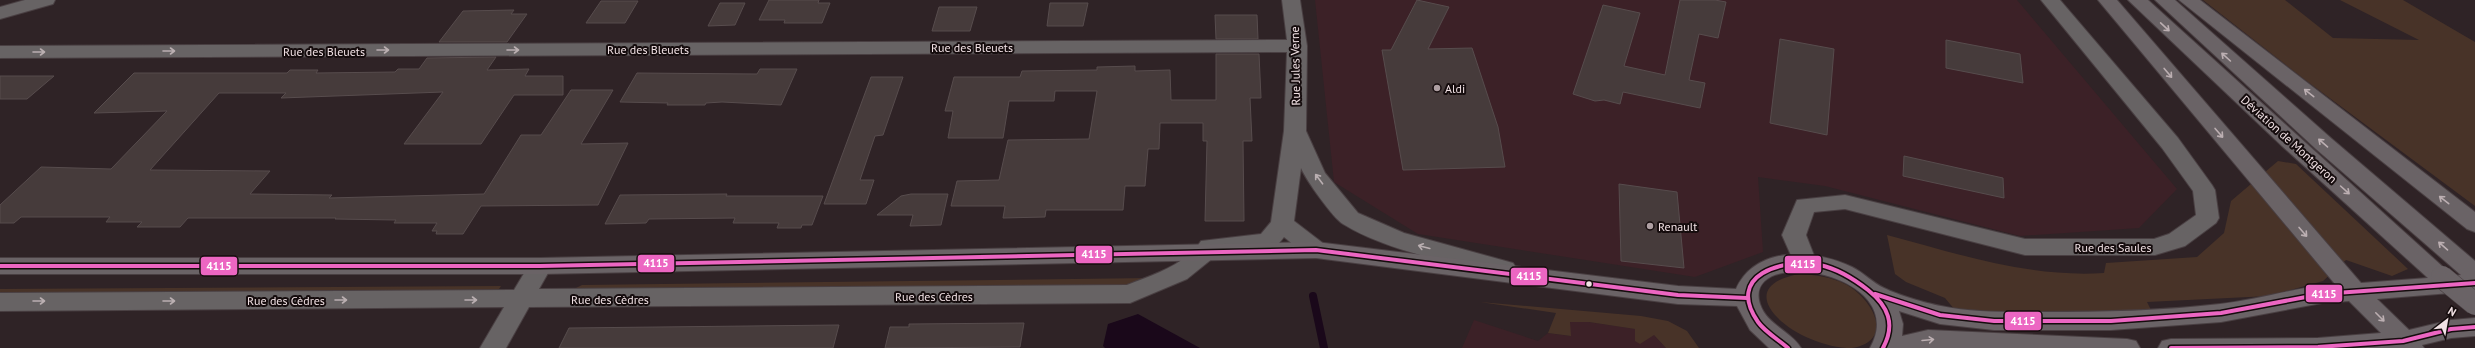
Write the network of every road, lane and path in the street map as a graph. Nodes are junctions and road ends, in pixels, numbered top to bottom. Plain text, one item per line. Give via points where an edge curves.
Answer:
1 (46, 0) edge
2 (1291, 0) edge
3 (2050, 0) edge
4 (2106, 0) edge
5 (2137, 0) edge
6 (2164, 0) edge
7 (2188, 0) edge
8 (0, 13) edge
9 (1297, 46) junction
10 (0, 52) edge
11 (1296, 132) junction
12 (1282, 224) junction
13 (2475, 224) edge
14 (1316, 250) junction
15 (1149, 252) junction
16 (1208, 252) junction
17 (1805, 263) junction
18 (0, 266) edge
19 (540, 266) junction
20 (1529, 276) junction
21 (2474, 276) edge
22 (2356, 293) junction
23 (1875, 294) junction
24 (1747, 298) junction
25 (521, 299) junction
26 (0, 302) edge
27 (2475, 304) edge
28 (2475, 327) edge
29 (2407, 345) edge
30 (493, 348) edge
31 (1788, 348) edge
32 (1883, 348) edge
33 (1890, 348) edge
34 (2127, 348) edge
35 (2171, 348) edge
36 (2231, 348) edge

1 - 8 street
2 - 9 street, Rue Jules Verne
3 - 17 street, Rue des Saules via 2170,143 2204,190 2208,218 2178,240 2155,247 2025,247 1845,202 1804,204 1794,235
4 -> 22 main road
5 -> 27 main road, Déviation de Montgeron, bridge via 2290,141
21 -> 6 main road, Déviation de Montgeron
13 -> 7 main road
10 -> 9 street, Rue des Bleuets
9 - 11 street, Rue Jules Verne
11 - 12 street, Rue Jules Verne
20 -> 11 street, Rue Jules Verne via 1396,240 1350,218 1316,176
12 - 14 street
12 - 15 street via 1268,241
14 - 16 main road
14 - 20 main road
15 - 16 main road
15 - 19 main road
16 - 25 street, Rue des Cèdres via 1179,273 1130,294
17 - 23 main road via 1844,273
17 - 24 main road via 1782,264 1762,271 1750,283
18 - 19 main road
19 - 25 street
20 - 24 main road via 1678,295
21 - 22 main road
22 - 23 main road via 2322,294 2221,314 2111,321 1994,321 1948,316 1934,314
22 -> 29 main road
23 - 32 main road via 1887,309 1892,324 1890,338
24 - 31 main road via 1750,312 1760,326
26 -> 25 street, Rue des Cèdres
25 - 30 street
28 - 29 main road via 2451,329
29 - 36 main road
33 -> 34 main road via 1928,339
35 - 36 main road

